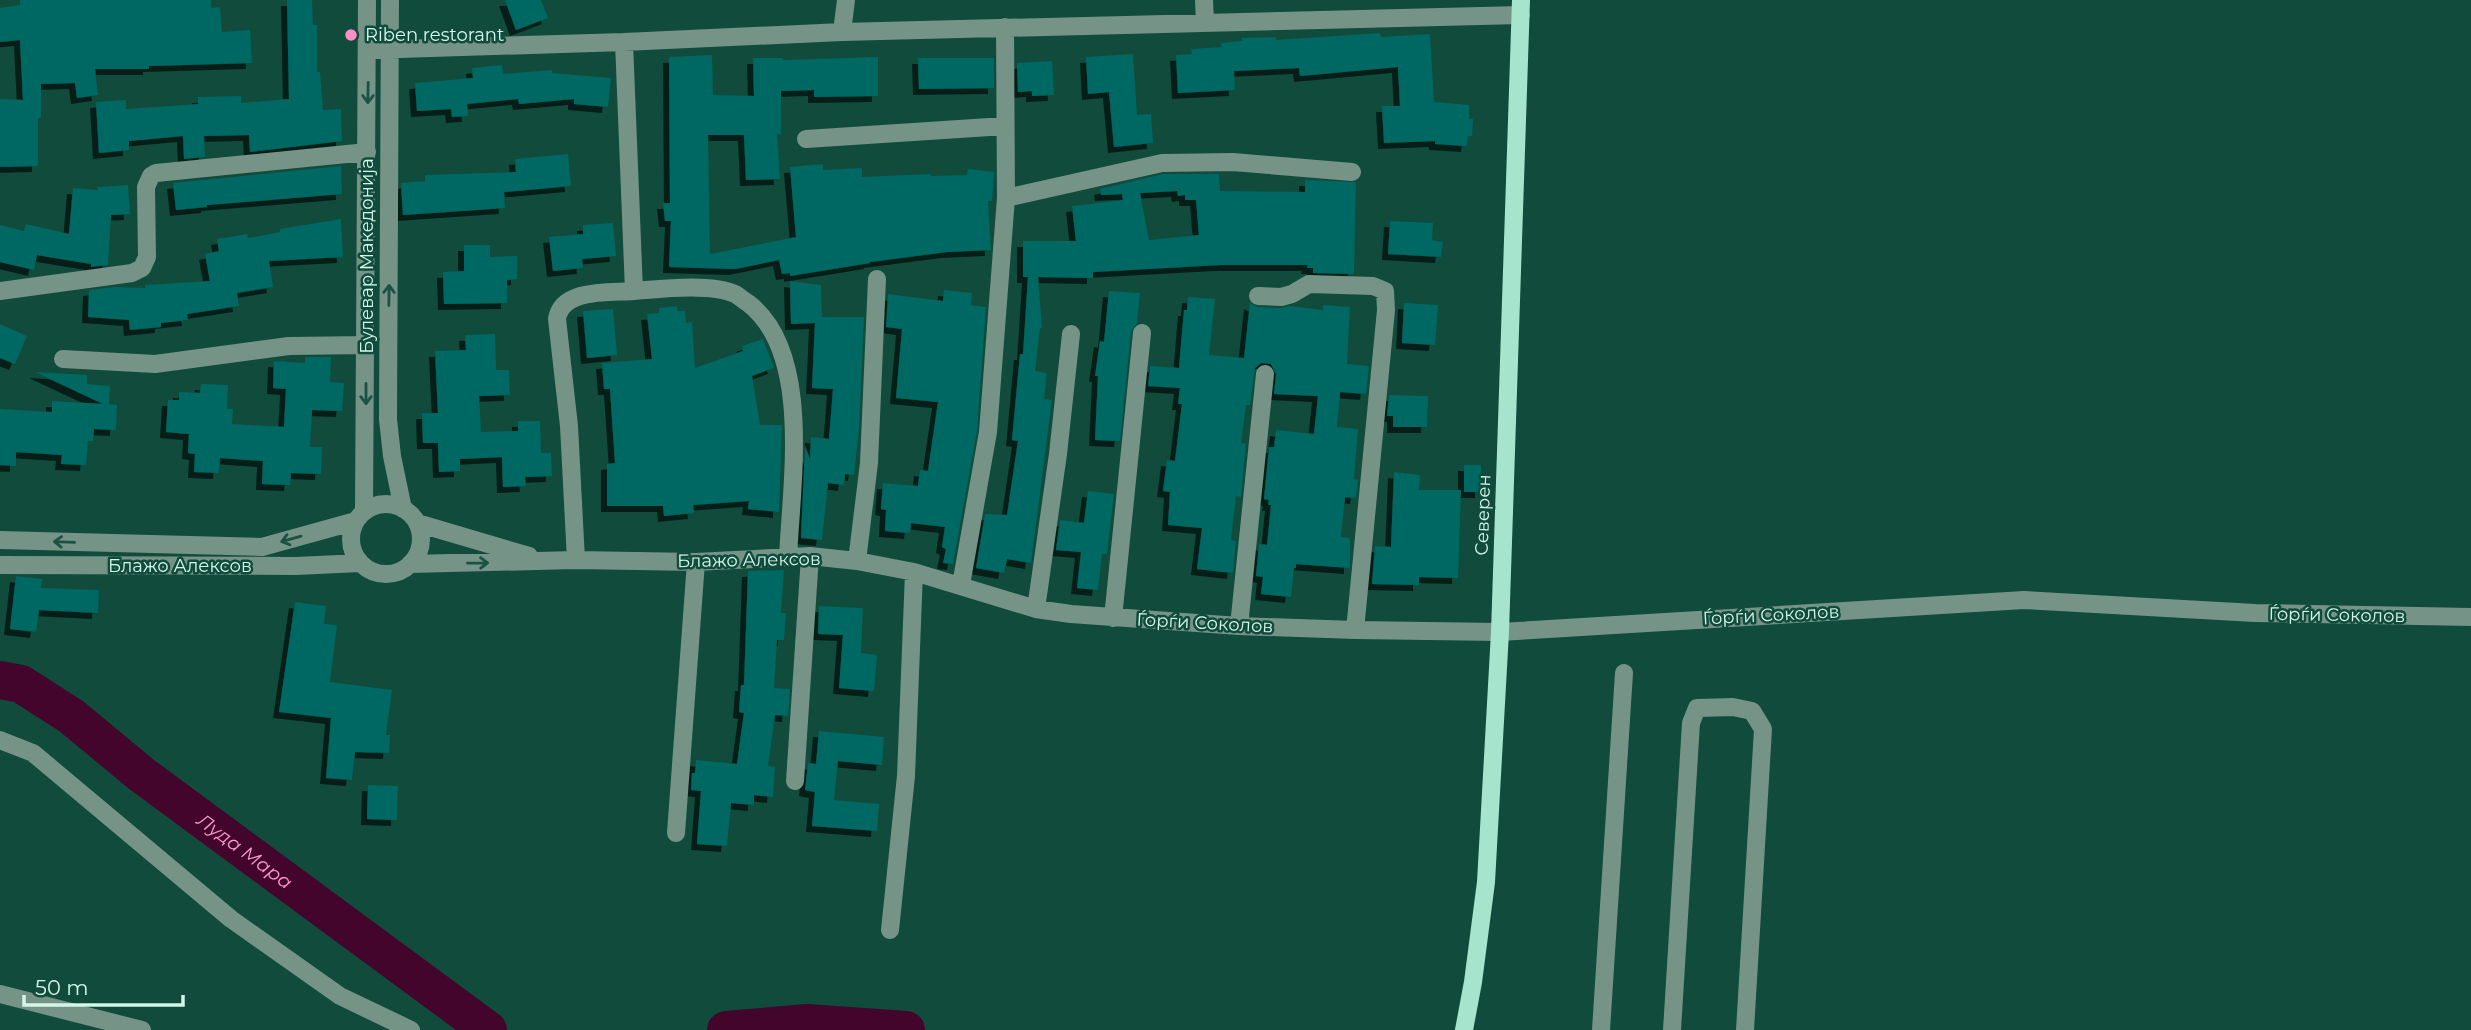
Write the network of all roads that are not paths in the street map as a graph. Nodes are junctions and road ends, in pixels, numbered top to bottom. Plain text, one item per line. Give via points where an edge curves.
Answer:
1 (367, 0) edge
2 (390, 0) edge
3 (846, 0) edge
4 (1204, 0) edge
5 (1521, 7) edge
6 (1205, 22) junction
7 (1005, 27) junction
8 (842, 32) junction
9 (624, 42) junction
10 (390, 49) junction
11 (368, 50) junction
12 (1005, 126) junction
13 (806, 139) dead end
14 (367, 152) junction
15 (1352, 172) dead end
16 (1006, 198) junction
17 (877, 279) dead end
18 (0, 291) edge
19 (634, 291) junction
20 (1258, 296) dead end
21 (1142, 333) dead end
22 (1071, 334) dead end
23 (366, 345) junction
24 (63, 359) dead end
25 (1265, 374) dead end
26 (403, 509) junction
27 (360, 517) junction
28 (417, 523) junction
29 (0, 540) edge
30 (810, 556) junction
31 (788, 558) junction
32 (576, 559) junction
33 (546, 561) junction
34 (857, 561) junction
35 (696, 562) junction
36 (360, 563) junction
37 (410, 564) junction
38 (0, 565) edge
39 (914, 572) junction
40 (961, 585) junction
41 (1036, 610) junction
42 (1071, 614) joint
43 (2471, 617) edge
44 (1113, 618) junction
45 (1239, 626) junction
46 (1355, 630) junction
47 (1500, 632) junction
48 (1624, 673) dead end
49 (0, 740) edge
50 (795, 781) dead end
51 (676, 833) dead end
52 (890, 930) dead end
53 (0, 994) edge
54 (142, 1030) edge
55 (411, 1030) edge
56 (1464, 1030) edge
57 (1601, 1030) edge
58 (1672, 1030) edge
59 (1745, 1030) edge

1 - 11 street, Булевар Македонија
2 - 10 street, Булевар Македонија
3 - 8 street
4 - 6 street
5 - 6 street
5 - 47 main road, Северен
6 - 7 street
7 - 8 street
7 - 12 street
8 - 9 street
9 - 10 street
9 - 19 street
10 - 11 street
26 -> 10 street, Булевар Македонија via 388,419
11 -> 14 street, Булевар Македонија
12 - 13 street
12 - 16 street
14 - 18 street via 156,173 146,187 147,257 142,268
14 - 23 street, Булевар Македонија
15 - 16 street via 1233,162 1161,163
16 - 40 street via 988,432
17 - 34 street via 869,463
19 - 31 street via 682,288 735,294 764,316 782,349 791,384
19 - 32 street via 580,296 559,310
20 - 46 street via 1281,297 1310,284 1373,286 1385,291
21 - 44 street
22 - 41 street
23 - 24 street via 289,346 155,364
23 -> 27 street, Булевар Македонија
25 - 45 street
26 - 27 street via 383,505
26 - 28 street
27 -> 29 street, Блажо Алексов via 262,547
27 - 36 street via 351,542
28 - 33 street, Блажо Алексов
28 - 37 street via 420,544
30 - 31 street, Блажо Алексов
30 - 34 street, Блажо Алексов
30 - 50 street
31 - 35 street, Блажо Алексов
32 - 33 street, Блажо Алексов
32 - 35 street, Блажо Алексов
37 -> 33 street, Блажо Алексов
34 - 39 street, Блажо Алексов
35 - 51 street
36 - 37 street via 390,574
36 - 38 street, Блажо Алексов
39 - 40 street, Блажо Алексов
39 - 52 street via 906,776
40 - 41 street, Блажо Алексов
41 - 42 street, Блажо Алексов
42 - 44 street, Ѓорѓи Соколов
43 - 47 street, Ѓорѓи Соколов via 2255,613 2024,600
44 - 45 street, Ѓорѓи Соколов
45 - 46 street, Ѓорѓи Соколов
46 - 47 street, Ѓорѓи Соколов
47 - 56 main road, Северен via 1486,881
48 - 57 street
49 - 55 street via 33,752 232,919 340,996
53 - 54 street
58 - 59 street via 1691,723 1697,708 1732,707 1752,711 1763,729

